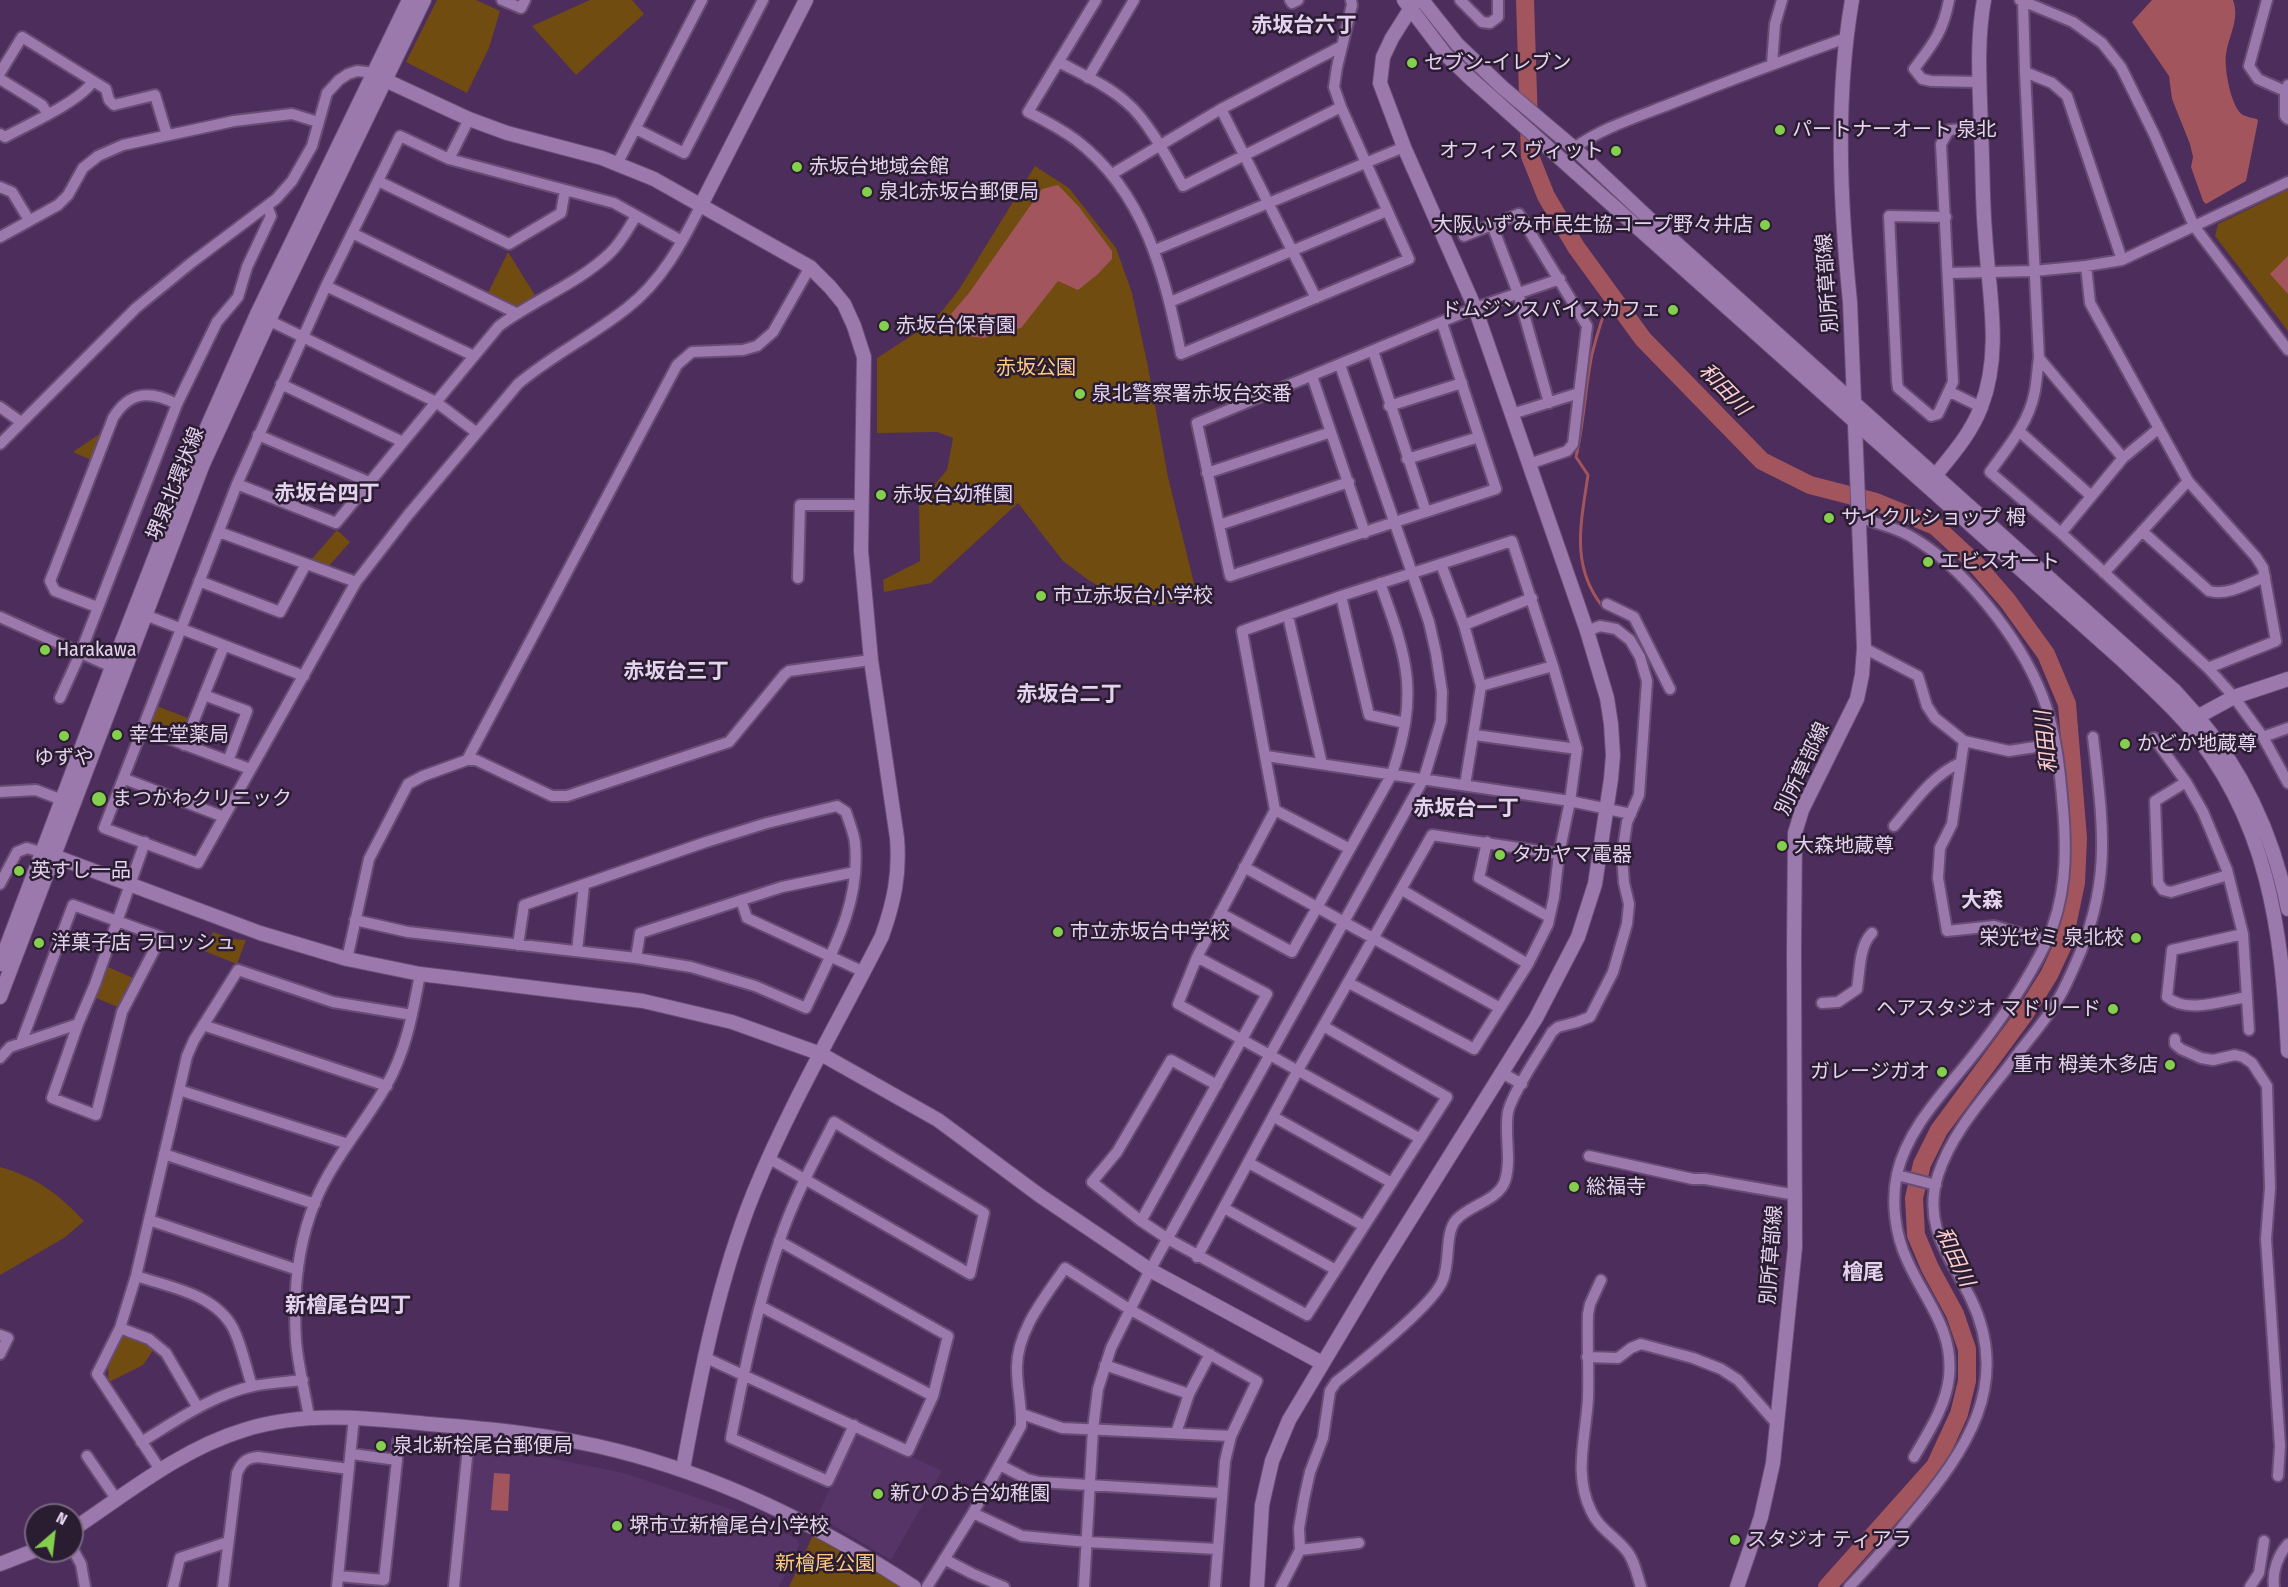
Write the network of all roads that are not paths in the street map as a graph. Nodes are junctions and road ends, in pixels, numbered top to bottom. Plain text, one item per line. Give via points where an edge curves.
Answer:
1 (409, 0) edge
2 (424, 0) edge
3 (502, 0) edge
4 (525, 0) edge
5 (702, 0) edge
6 (763, 0) edge
7 (1096, 0) edge
8 (1134, 0) edge
9 (1290, 0) edge
10 (1298, 0) edge
11 (1351, 0) edge
12 (1422, 0) edge
13 (1460, 0) edge
14 (1498, 0) edge
15 (1852, 0) edge
16 (1949, 0) edge
17 (1984, 0) edge
18 (2267, 0) edge
19 (804, 1) edge
20 (1780, 1) edge
21 (2022, 1) edge
22 (1410, 3) edge
23 (1846, 38) junction
24 (1342, 46) junction
25 (1059, 62) junction
26 (1772, 64) junction
27 (2025, 72) junction
28 (0, 73) edge
29 (379, 77) junction
30 (1088, 78) junction
31 (0, 79) edge
32 (93, 81) junction
33 (1978, 82) junction
34 (2287, 88) edge
35 (1341, 107) junction
36 (1221, 109) junction
37 (48, 114) junction
38 (469, 119) junction
39 (2288, 119) edge
40 (318, 122) junction
41 (1981, 128) junction
42 (636, 129) junction
43 (0, 134) edge
44 (167, 135) junction
45 (1160, 146) junction
46 (1404, 147) junction
47 (1574, 148) junction
48 (1245, 154) junction
49 (448, 159) junction
50 (1366, 163) junction
51 (617, 164) junction
52 (1112, 174) junction
53 (378, 181) junction
54 (2288, 182) edge
55 (0, 187) edge
56 (565, 190) junction
57 (1268, 202) junction
58 (701, 205) junction
59 (267, 206) junction
60 (1388, 211) junction
61 (636, 216) junction
62 (1946, 217) junction
63 (29, 220) junction
64 (1492, 225) junction
65 (2194, 226) junction
66 (352, 232) junction
67 (1464, 236) dead end
68 (0, 237) edge
69 (682, 241) junction
70 (1155, 250) junction
71 (1291, 251) junction
72 (2122, 260) junction
73 (2086, 266) junction
74 (810, 267) junction
75 (2034, 271) junction
76 (1988, 272) junction
77 (1949, 273) junction
78 (1560, 279) junction
79 (326, 286) junction
80 (1518, 293) junction
81 (1316, 298) junction
82 (1170, 302) junction
83 (1475, 308) junction
84 (516, 313) junction
85 (263, 317) junction
86 (1442, 323) junction
87 (302, 337) junction
88 (2288, 350) edge
89 (1373, 351) junction
90 (474, 356) junction
91 (2039, 358) junction
92 (1340, 365) junction
93 (1312, 376) junction
94 (1462, 383) junction
95 (281, 384) junction
96 (1950, 392) junction
97 (1579, 393) junction
98 (1854, 401) junction
99 (436, 402) junction
100 (1548, 403) junction
101 (177, 404) junction
102 (1389, 406) junction
103 (0, 407) edge
104 (1981, 407) junction
105 (1512, 414) junction
106 (1855, 421) junction
107 (21, 422) junction
108 (2158, 429) junction
109 (2019, 431) junction
110 (1331, 432) junction
111 (477, 433) junction
112 (258, 435) junction
113 (1479, 437) junction
114 (403, 442) junction
115 (0, 444) edge
116 (2123, 458) junction
117 (1407, 459) junction
118 (1529, 464) junction
119 (1207, 473) junction
120 (1931, 480) junction
121 (2188, 481) junction
122 (369, 482) junction
123 (1349, 482) junction
124 (237, 484) junction
125 (2091, 496) junction
126 (862, 506) junction
127 (1426, 512) junction
128 (1858, 514) junction
129 (1396, 521) junction
130 (1219, 525) junction
131 (2142, 531) junction
132 (219, 532) junction
133 (1365, 533) junction
134 (2061, 533) junction
135 (306, 564) junction
136 (1441, 564) junction
137 (1412, 573) junction
138 (2104, 573) junction
139 (2265, 577) junction
140 (798, 578) dead end
141 (200, 581) junction
142 (356, 582) junction
143 (1380, 583) junction
144 (1341, 596) junction
145 (1532, 598) junction
146 (1607, 604) dead end
147 (97, 606) junction
148 (140, 613) junction
149 (1288, 616) junction
150 (0, 617) edge
151 (1464, 625) junction
152 (181, 630) junction
153 (1587, 631) junction
154 (224, 646) junction
155 (1864, 648) junction
156 (80, 654) junction
157 (871, 660) junction
158 (1553, 666) junction
159 (112, 667) junction
160 (2208, 668) junction
161 (304, 676) junction
162 (2288, 679) edge
163 (1647, 681) junction
164 (1481, 686) junction
165 (204, 695) junction
166 (2234, 697) junction
167 (60, 698) dead end
168 (2199, 716) junction
169 (1405, 723) junction
170 (2186, 723) junction
171 (2288, 728) edge
172 (143, 729) junction
173 (1475, 735) junction
174 (2093, 737) dead end
175 (2264, 737) junction
176 (2154, 738) dead end
177 (1964, 741) junction
178 (2055, 744) junction
179 (184, 745) junction
180 (1577, 749) junction
181 (1266, 756) junction
182 (467, 760) junction
183 (228, 761) junction
184 (1960, 763) junction
185 (1322, 764) junction
186 (250, 770) junction
187 (1392, 774) junction
188 (1424, 778) junction
189 (125, 779) junction
190 (2186, 782) junction
191 (2288, 783) edge
192 (1465, 785) junction
193 (0, 792) edge
194 (62, 800) junction
195 (1570, 801) junction
196 (1607, 808) junction
197 (1275, 810) junction
198 (1631, 814) junction
199 (224, 817) junction
200 (1894, 826) dead end
201 (145, 842) junction
202 (1487, 842) junction
203 (1350, 849) junction
204 (48, 854) junction
205 (1559, 854) junction
206 (1244, 867) junction
207 (855, 872) junction
208 (2228, 875) junction
209 (0, 884) edge
210 (130, 885) junction
211 (584, 885) junction
212 (1402, 890) junction
213 (741, 900) junction
214 (1317, 906) junction
215 (2288, 909) edge
216 (1220, 913) junction
217 (1549, 917) junction
218 (355, 920) junction
219 (118, 921) junction
220 (1344, 921) junction
221 (1872, 933) dead end
222 (2243, 934) junction
223 (1374, 938) junction
224 (2047, 940) junction
225 (518, 945) junction
226 (577, 951) junction
227 (830, 956) junction
228 (1197, 957) junction
229 (636, 958) junction
230 (346, 959) junction
231 (0, 964) edge
232 (1528, 964) junction
233 (864, 972) junction
234 (420, 974) junction
235 (1349, 982) junction
236 (0, 997) edge
237 (2247, 998) junction
238 (1822, 1004) dead end
239 (1500, 1008) junction
240 (412, 1015) junction
241 (78, 1024) junction
242 (203, 1025) junction
243 (1325, 1027) junction
244 (2287, 1027) edge
245 (2249, 1030) dead end
246 (2175, 1039) dead end
247 (1242, 1040) junction
248 (21, 1043) junction
249 (2288, 1051) edge
250 (821, 1054) junction
251 (1271, 1055) junction
252 (0, 1058) edge
253 (1299, 1070) junction
254 (1502, 1073) junction
255 (1522, 1084) junction
256 (1217, 1085) junction
257 (387, 1086) junction
258 (179, 1090) junction
259 (1274, 1117) junction
260 (1419, 1138) junction
261 (348, 1144) junction
262 (164, 1154) junction
263 (1589, 1156) dead end
264 (768, 1158) junction
265 (1248, 1163) junction
266 (1897, 1175) junction
267 (804, 1179) junction
268 (1392, 1183) junction
269 (1936, 1185) junction
270 (1796, 1195) junction
271 (315, 1203) junction
272 (1224, 1208) junction
273 (149, 1220) junction
274 (1141, 1221) junction
275 (1364, 1226) junction
276 (1168, 1239) junction
277 (779, 1241) junction
278 (1197, 1257) junction
279 (298, 1270) junction
280 (1150, 1270) junction
281 (1336, 1270) junction
282 (136, 1276) junction
283 (1601, 1280) dead end
284 (760, 1306) junction
285 (1129, 1309) junction
286 (120, 1328) junction
287 (0, 1335) edge
288 (0, 1354) edge
289 (1210, 1354) junction
290 (704, 1357) junction
291 (1587, 1357) junction
292 (1322, 1363) junction
293 (1105, 1365) junction
294 (744, 1374) junction
295 (303, 1380) junction
296 (252, 1386) junction
297 (1189, 1394) junction
298 (933, 1396) junction
299 (198, 1408) junction
300 (1022, 1414) junction
301 (309, 1417) junction
302 (354, 1417) junction
303 (1776, 1423) junction
304 (854, 1425) junction
305 (470, 1427) junction
306 (1093, 1429) junction
307 (1176, 1433) junction
308 (1232, 1436) junction
309 (398, 1441) dead end
310 (141, 1442) junction
311 (351, 1454) junction
312 (87, 1456) dead end
313 (1914, 1457) dead end
314 (397, 1460) junction
315 (1000, 1465) junction
316 (349, 1469) junction
317 (683, 1469) junction
318 (161, 1472) junction
319 (2278, 1476) dead end
320 (1090, 1486) junction
321 (1221, 1493) junction
322 (117, 1500) junction
323 (973, 1513) junction
324 (84, 1522) edge
325 (2264, 1541) dead end
326 (228, 1542) junction
327 (1087, 1542) junction
328 (1359, 1543) dead end
329 (2288, 1544) edge
330 (1217, 1549) junction
331 (1300, 1550) junction
332 (24, 1555) edge
333 (944, 1559) junction
334 (80, 1563) edge
335 (0, 1564) edge
336 (338, 1582) edge
337 (85, 1587) edge
338 (173, 1587) edge
339 (223, 1587) edge
340 (454, 1587) edge
341 (914, 1587) edge
342 (927, 1587) edge
343 (1004, 1587) edge
344 (1084, 1587) edge
345 (1215, 1587) edge
346 (1257, 1587) edge
347 (1281, 1587) edge
348 (1641, 1587) edge
349 (1737, 1587) edge
350 (1849, 1587) edge
351 (2250, 1587) edge
352 (2274, 1587) edge

1 - 29 street, 堺泉北環状線
2 - 29 street, 堺泉北環状線
3 - 4 street via 521,8
5 - 42 street
6 - 42 street via 684,153
7 - 25 street
8 - 30 street
9 - 10 street
11 - 24 street
12 - 47 street via 1456,44
13 - 14 street via 1482,22 1490,23 1498,17
15 - 23 street, 別所草部線
16 - 33 street via 1938,37 1914,69 1922,79 1931,81
17 - 33 street
18 - 34 street via 2248,66 2258,79
19 - 58 street
20 - 26 street
21 - 27 street
21 - 65 street via 2073,22 2102,43 2121,67
22 - 46 street via 1383,57 1380,83
22 - 106 street via 1445,54
23 - 26 street
23 - 98 street, 別所草部線 via 1842,167
24 - 35 street via 1334,87
24 - 36 street
25 - 30 street
25 - 52 street via 1028,112 1076,140
26 - 47 street via 1619,124
27 - 72 street via 2052,83 2067,96
27 - 75 street
28 - 32 street via 22,37
29 - 38 street
29 - 40 street via 357,71 339,80 327,93
29 - 85 street, 堺泉北環状線
30 - 45 street via 1129,103
31 - 37 street via 42,105
32 - 37 street via 88,90
32 - 44 street via 106,89 114,105 155,95
33 - 41 street
34 - 39 street
35 - 48 street
35 - 50 street
36 - 45 street
36 - 48 street
37 - 43 street via 5,137
38 - 49 street
38 - 51 street
40 - 44 street via 292,114
40 - 59 street via 312,146 299,171
41 - 62 street via 1949,130 1941,144
41 - 76 street
42 - 51 street
44 - 63 street via 123,145 98,156 83,168 58,205
45 - 48 street via 1183,186
45 - 52 street
46 - 50 street
46 - 83 street
47 - 98 street
48 - 57 street
49 - 53 street via 400,136
49 - 56 street
50 - 57 street
50 - 60 street
51 - 58 street
52 - 70 street via 1135,208
53 - 56 street via 509,244 561,213
53 - 66 street
54 - 65 street
55 - 63 street via 12,192
56 - 61 street via 614,203
57 - 70 street
57 - 71 street
58 - 69 street
58 - 74 street
59 - 101 street via 271,216 238,297 217,322
59 - 107 street via 136,308
60 - 71 street
60 - 81 street via 1409,259
61 - 69 street
61 - 84 street via 603,260
62 - 77 street
62 - 96 street via 1889,216 1898,388 1931,416 1938,414
63 - 68 street
64 - 67 street
64 - 78 street via 1519,214
64 - 80 street
65 - 72 street
65 - 88 street
66 - 79 street
66 - 84 street
69 - 111 street via 652,285 628,308 538,367 518,384
70 - 82 street
71 - 81 street
71 - 82 street
72 - 73 street
73 - 75 street
73 - 108 street via 2090,303
74 - 126 street via 844,304 864,357
74 - 182 street via 767,339 743,350 692,352 677,365
75 - 76 street
75 - 91 street
76 - 77 street
76 - 104 street via 1993,314 1992,368
77 - 96 street via 1953,381
78 - 80 street
78 - 97 street via 1587,326
79 - 87 street
79 - 90 street
80 - 83 street
80 - 100 street
81 - 82 street via 1181,354
83 - 86 street
83 - 105 street
84 - 90 street via 499,326
85 - 87 street
85 - 148 street, 堺泉北環状線
86 - 89 street
86 - 94 street
87 - 95 street
87 - 99 street
89 - 92 street
89 - 102 street
90 - 99 street
91 - 109 street via 2034,395
91 - 116 street
92 - 93 street
92 - 129 street
93 - 110 street
93 - 119 street via 1197,423
94 - 102 street
94 - 113 street
95 - 112 street
95 - 114 street
96 - 104 street
97 - 100 street
97 - 118 street via 1573,444 1567,451
98 - 106 street, 別所草部線
98 - 120 street
99 - 111 street
99 - 114 street
100 - 105 street
101 - 147 street
101 - 147 street via 153,394 143,395 120,407 113,417 50,581 55,591
102 - 117 street
103 - 107 street
104 - 120 street via 1972,428
105 - 118 street
106 - 120 street
106 - 128 street, 別所草部線
107 - 115 street
108 - 116 street
108 - 121 street
109 - 125 street
109 - 134 street via 1990,472
110 - 119 street
110 - 123 street
111 - 142 street
112 - 122 street
112 - 124 street
113 - 117 street
113 - 127 street via 1497,489
114 - 122 street
116 - 125 street
117 - 127 street
118 - 153 street
119 - 130 street
120 - 168 street via 2142,660
120 - 170 street
121 - 131 street
121 - 139 street via 2256,557
122 - 124 street via 336,523
123 - 130 street
123 - 133 street
124 - 132 street
125 - 134 street
126 - 140 street via 800,505
126 - 157 street via 861,551
127 - 129 street
128 - 155 street, 別所草部線
128 - 178 street via 1908,535 1943,559 1978,592 2024,659 2043,695
129 - 133 street
129 - 137 street
130 - 133 street via 1230,576
131 - 138 street
131 - 139 street via 2209,591 2228,592
132 - 135 street
132 - 141 street
134 - 138 street
135 - 141 street via 280,612
135 - 142 street
136 - 137 street
136 - 145 street via 1512,541
136 - 151 street
137 - 143 street
137 - 188 street via 1429,622 1442,692 1441,721
138 - 160 street
139 - 160 street via 2276,642
141 - 152 street
142 - 161 street
143 - 144 street
143 - 169 street via 1401,639 1407,669 1409,699
144 - 149 street
144 - 169 street via 1369,715
145 - 151 street
145 - 158 street
146 - 163 street via 1634,617 1670,689
147 - 156 street
148 - 152 street
148 - 159 street, 堺泉北環状線
148 - 204 street, 堺泉北環状線
149 - 181 street via 1242,631
149 - 185 street
150 - 156 street
151 - 164 street
152 - 154 street
152 - 172 street
153 - 163 street via 1600,626 1616,629 1630,640
153 - 196 street via 1611,724 1613,755
154 - 161 street
154 - 165 street
155 - 177 street via 1918,676 1935,718
155 - 270 street, 別所草部線 via 1857,699 1802,810 1796,833
156 - 159 street
156 - 167 street
157 - 182 street via 789,671 729,742 567,796 552,796 485,763
157 - 233 street via 900,864 890,912
158 - 164 street
158 - 180 street
159 - 194 street, 堺泉北環状線
160 - 166 street
161 - 186 street
162 - 166 street
163 - 198 street via 1639,795
164 - 173 street
165 - 179 street
165 - 183 street via 247,711
166 - 168 street
166 - 175 street
168 - 170 street
168 - 215 street via 2247,789 2268,834
169 - 187 street
170 - 244 street via 2229,783 2267,877 2277,928
171 - 175 street
172 - 179 street
172 - 189 street
173 - 180 street
173 - 192 street
174 - 269 street via 2103,856 2100,891 2087,939 2057,1001 1948,1151
175 - 191 street
176 - 190 street
177 - 178 street via 2009,751
177 - 184 street
178 - 224 street via 2060,768 2065,868 2061,901
179 - 183 street
180 - 195 street
181 - 185 street
181 - 197 street
182 - 218 street via 408,784 369,859
183 - 186 street
184 - 200 street via 1947,769 1926,789
184 - 224 street via 1952,824 1940,848 1938,878 1947,931 1994,926
185 - 187 street
186 - 199 street
187 - 188 street
187 - 203 street
188 - 192 street
188 - 220 street
189 - 199 street
189 - 201 street via 104,828
190 - 208 street via 2204,812
190 - 208 street via 2155,801 2158,883 2171,892
192 - 195 street
193 - 194 street via 36,790
194 - 204 street, 堺泉北環状線
195 - 196 street
195 - 205 street
196 - 198 street
196 - 254 street via 1595,884 1578,937
197 - 203 street
197 - 206 street
198 - 255 street via 1622,855 1629,904 1627,924 1613,972 1590,1017 1552,1032
199 - 201 street via 198,863
201 - 210 street
202 - 205 street
202 - 212 street via 1432,835
202 - 217 street via 1479,878
203 - 214 street
204 - 209 street via 27,848 17,852
204 - 210 street
204 - 231 street, 堺泉北環状線
204 - 236 street, 堺泉北環状線
205 - 217 street
206 - 214 street
206 - 216 street
207 - 211 street via 855,841 846,812 837,806 706,842
207 - 213 street
207 - 227 street via 848,914
208 - 222 street
210 - 219 street
210 - 230 street via 260,933
211 - 225 street via 524,905
211 - 226 street
212 - 223 street
212 - 232 street
213 - 227 street via 747,918
213 - 229 street via 640,933
214 - 216 street via 1292,952
214 - 220 street
216 - 228 street
217 - 232 street
218 - 225 street via 408,932
218 - 230 street
219 - 241 street
219 - 241 street via 161,937 122,1011 96,1115 52,1098
219 - 248 street via 73,905
220 - 223 street
220 - 251 street
221 - 238 street via 1863,948 1857,988 1838,1002
222 - 237 street
222 - 237 street via 2172,950 2167,997 2175,1004 2191,1006
223 - 235 street
223 - 239 street
224 - 266 street via 2001,1019 1927,1112 1909,1142
225 - 226 street
226 - 229 street
227 - 229 street via 806,1008 718,974
227 - 233 street
228 - 247 street via 1178,1004
228 - 247 street via 1267,994
230 - 234 street
232 - 239 street
233 - 250 street
234 - 240 street
234 - 250 street via 643,1000 732,1022
235 - 239 street via 1474,1049
235 - 243 street
237 - 245 street
240 - 242 street via 333,1002 238,970
240 - 257 street
241 - 248 street
242 - 257 street
242 - 258 street via 188,1056
243 - 253 street
243 - 260 street via 1447,1097
244 - 249 street
246 - 319 street via 2181,1049 2201,1058 2213,1060 2235,1054 2243,1057 2252,1063 2267,1086 2270,1188 2266,1239 2280,1446
247 - 251 street
247 - 256 street
248 - 252 street via 10,1047
250 - 264 street
250 - 280 street via 938,1120
251 - 253 street
251 - 276 street
253 - 259 street
253 - 260 street
254 - 255 street
254 - 292 street
255 - 331 street via 1509,1109 1504,1184 1456,1220 1450,1230 1448,1266 1442,1284 1429,1301 1330,1391 1323,1438 1304,1499
256 - 274 street
256 - 274 street via 1171,1060 1117,1152 1092,1182
257 - 261 street
258 - 261 street
258 - 262 street
259 - 265 street
259 - 268 street
260 - 268 street
261 - 271 street
262 - 271 street
262 - 273 street
263 - 270 street via 1693,1179
264 - 267 street
264 - 290 street via 742,1226
265 - 272 street
265 - 275 street
266 - 269 street
266 - 313 street via 1899,1236 1906,1259 1941,1323 1950,1358 1942,1405
267 - 267 street via 918,1244 970,1274 984,1213 834,1122
267 - 277 street
268 - 275 street
269 - 350 street via 1932,1211 1936,1228 1980,1323 1988,1363 1986,1383 1968,1438 1950,1469
270 - 303 street, 別所草部線 via 1796,1247
271 - 279 street
272 - 278 street
272 - 281 street
273 - 279 street
273 - 282 street
274 - 276 street
275 - 281 street
276 - 278 street
276 - 280 street
277 - 284 street
277 - 298 street via 948,1336
278 - 281 street via 1307,1315
279 - 295 street via 297,1342
280 - 285 street
280 - 292 street
282 - 286 street
282 - 296 street via 200,1297 227,1318
283 - 291 street via 1588,1314
284 - 294 street
284 - 298 street
285 - 289 street
285 - 293 street
285 - 300 street via 1065,1268 1024,1334 1019,1350 1016,1369
286 - 299 street via 149,1339 166,1353
286 - 310 street via 97,1374
287 - 288 street via 8,1338
289 - 297 street
289 - 308 street via 1257,1381
290 - 294 street
290 - 317 street
291 - 303 street via 1618,1358 1641,1344 1693,1358 1738,1380
291 - 348 street via 1581,1482 1592,1513 1627,1550
292 - 346 street via 1289,1420 1272,1461 1262,1505
293 - 297 street
293 - 306 street via 1094,1406
294 - 304 street
294 - 304 street via 731,1438 828,1480
295 - 296 street
295 - 301 street
296 - 299 street
297 - 307 street
298 - 304 street via 908,1451
299 - 310 street
300 - 306 street via 1062,1428
300 - 315 street via 1021,1426
301 - 302 street
301 - 318 street via 278,1421 224,1437
302 - 305 street
302 - 311 street
303 - 349 street, 別所草部線 via 1773,1463 1761,1517
305 - 317 street via 552,1437
305 - 340 street
306 - 307 street
306 - 320 street
307 - 308 street
308 - 321 street
309 - 314 street
310 - 318 street
311 - 314 street
311 - 316 street
312 - 322 street
314 - 336 street via 384,1580
315 - 320 street via 1039,1482
315 - 323 street
316 - 326 street via 248,1458 237,1473
316 - 336 street
317 - 341 street via 798,1518
318 - 322 street
320 - 321 street
320 - 327 street
321 - 330 street
322 - 324 street
323 - 327 street via 1022,1536
323 - 333 street
325 - 351 street via 2259,1573
326 - 338 street via 180,1558
326 - 339 street
327 - 330 street
327 - 344 street
328 - 331 street
329 - 352 street via 2278,1558
330 - 345 street
331 - 347 street
332 - 335 street
333 - 342 street
333 - 343 street
334 - 337 street

